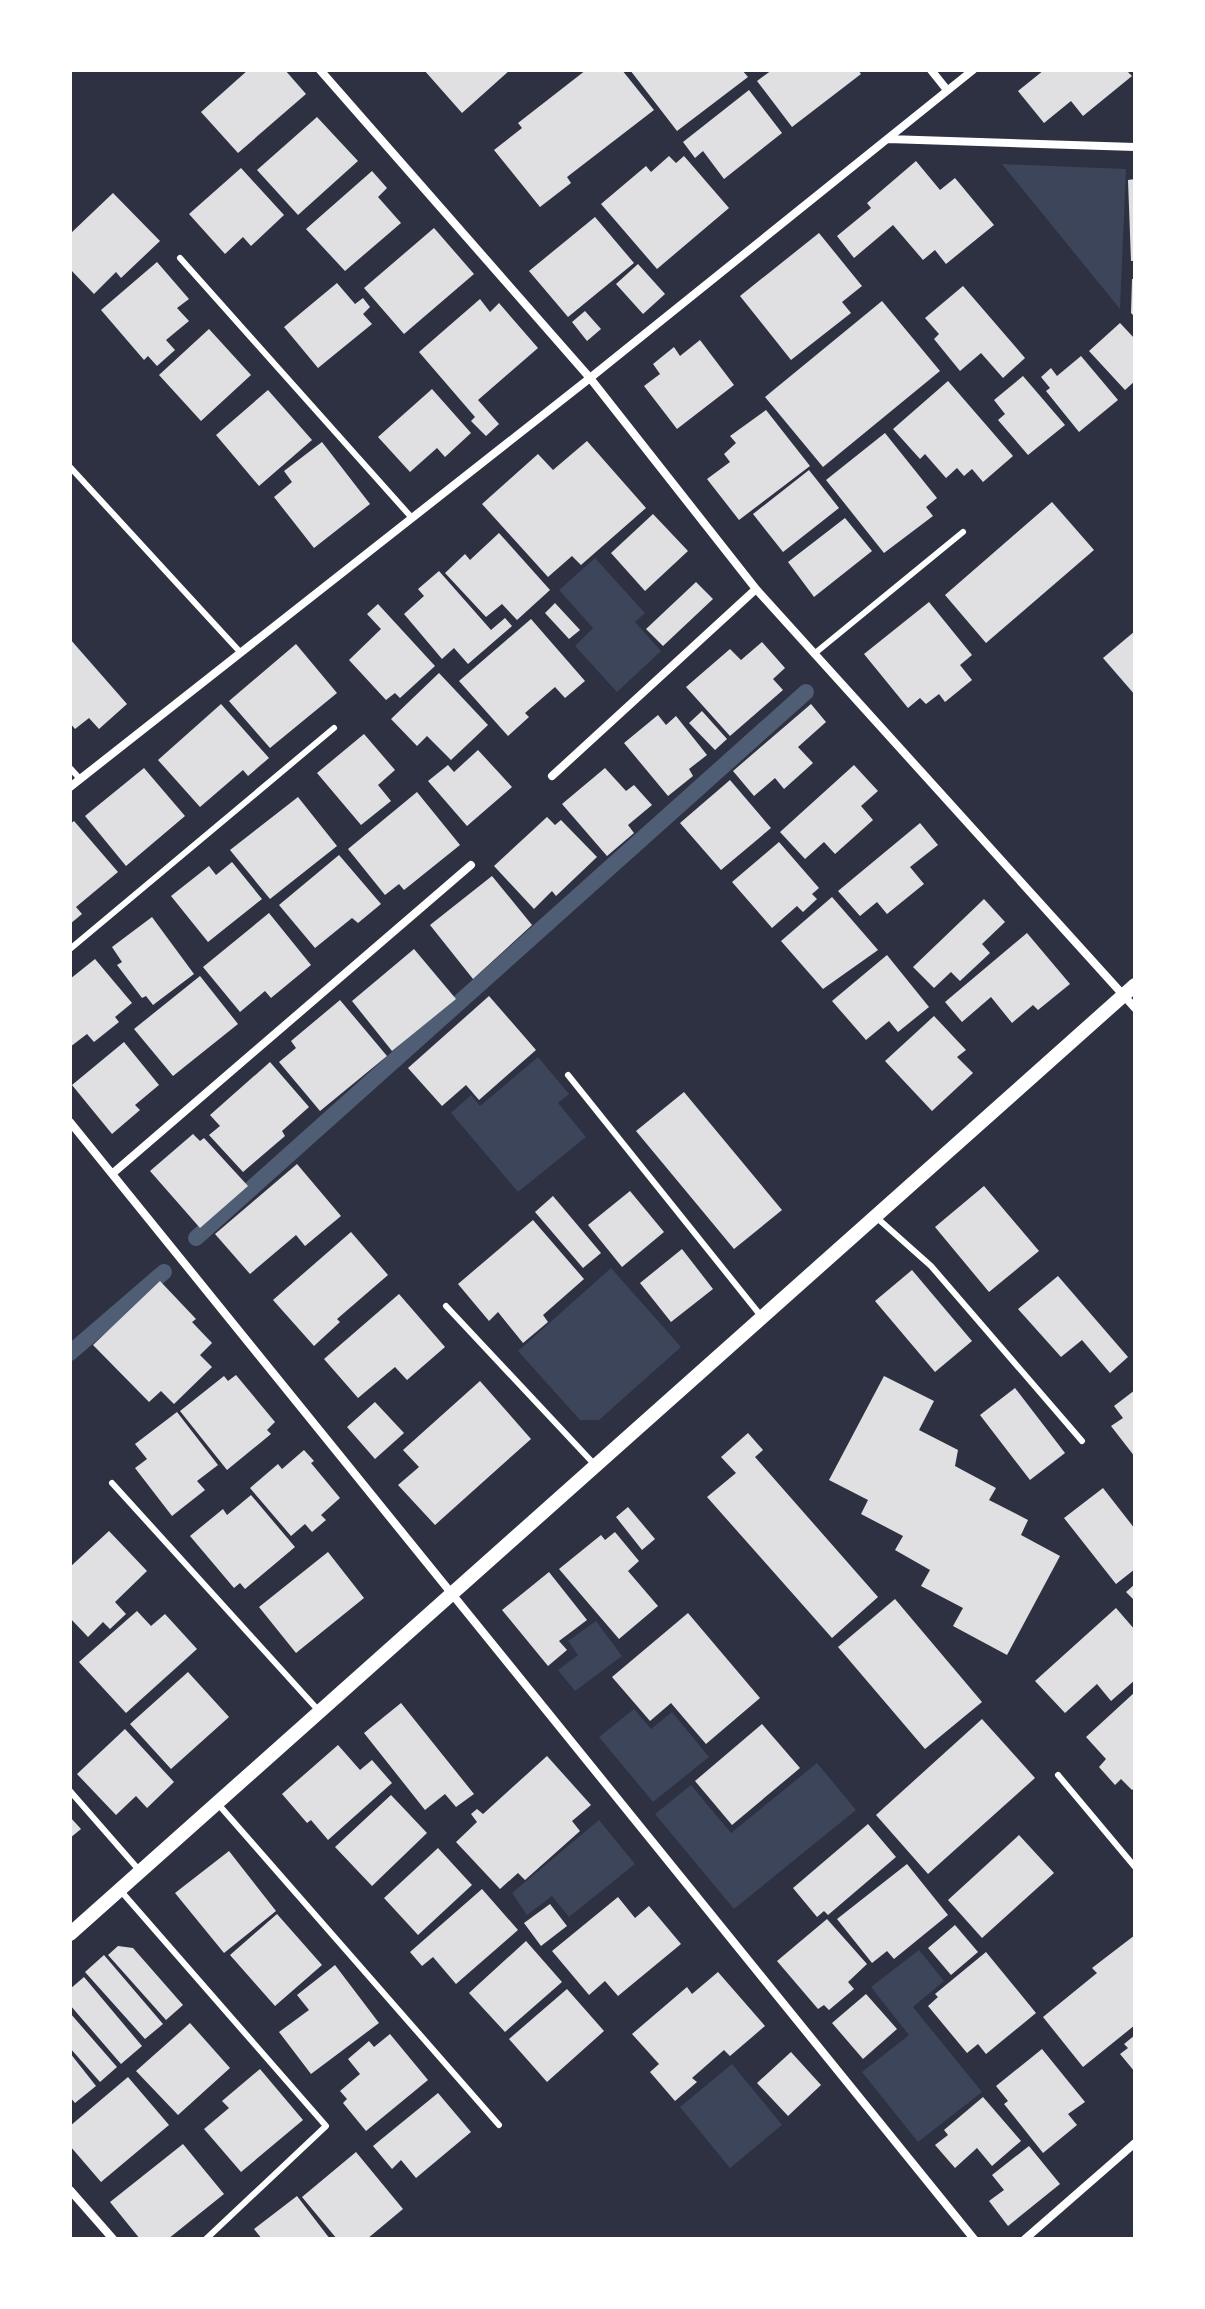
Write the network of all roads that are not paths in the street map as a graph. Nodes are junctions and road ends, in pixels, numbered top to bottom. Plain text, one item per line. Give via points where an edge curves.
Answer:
1 (320, 70) edge
2 (931, 70) edge
3 (973, 70) edge
4 (947, 90) junction
5 (887, 139) junction
6 (1135, 147) edge
7 (180, 258) dead end
8 (590, 378) junction
9 (70, 467) edge
10 (413, 519) junction
11 (963, 532) dead end
12 (756, 589) junction
13 (241, 653) junction
14 (814, 654) junction
15 (334, 728) dead end
16 (70, 768) edge
17 (552, 776) dead end
18 (80, 779) junction
19 (70, 787) edge
20 (471, 865) dead end
21 (70, 949) edge
22 (1129, 990) edge
23 (1135, 1008) edge
24 (568, 1075) dead end
25 (70, 1122) edge
26 (112, 1174) junction
27 (876, 1217) junction
28 (446, 1306) dead end
29 (764, 1319) junction
30 (1082, 1441) dead end
31 (597, 1467) junction
32 (112, 1483) dead end
33 (454, 1594) junction
34 (321, 1713) junction
35 (1058, 1775) dead end
36 (70, 1791) edge
37 (218, 1804) junction
38 (1135, 1867) edge
39 (141, 1873) junction
40 (120, 1890) junction
41 (70, 1934) edge
42 (499, 2125) dead end
43 (1135, 2143) edge
44 (70, 2190) edge
45 (113, 2239) edge
46 (206, 2239) edge
47 (974, 2239) edge
48 (1025, 2239) edge

1 - 8 street
2 - 4 street
3 - 4 street
4 - 5 street
5 - 6 street
5 - 8 street
7 - 10 lane
8 - 10 street
8 - 12 street
9 - 13 lane
10 - 13 street
11 - 14 lane
12 - 14 street
12 - 17 street
13 - 18 street
14 - 22 street
15 - 21 lane
16 - 18 lane
18 - 19 street
20 - 26 street
22 - 23 street
22 - 27 street
24 - 29 lane
25 - 26 street
26 - 33 street
27 - 29 street
27 - 30 lane via 931,1266
28 - 31 lane
29 - 31 street
31 - 33 street
32 - 34 lane
33 - 34 street
33 - 47 street
34 - 37 street
35 - 38 lane
36 - 39 lane
37 - 39 street
37 - 42 lane
39 - 40 street
40 - 41 street
40 - 46 lane via 326,2126
43 - 48 street
44 - 45 street

